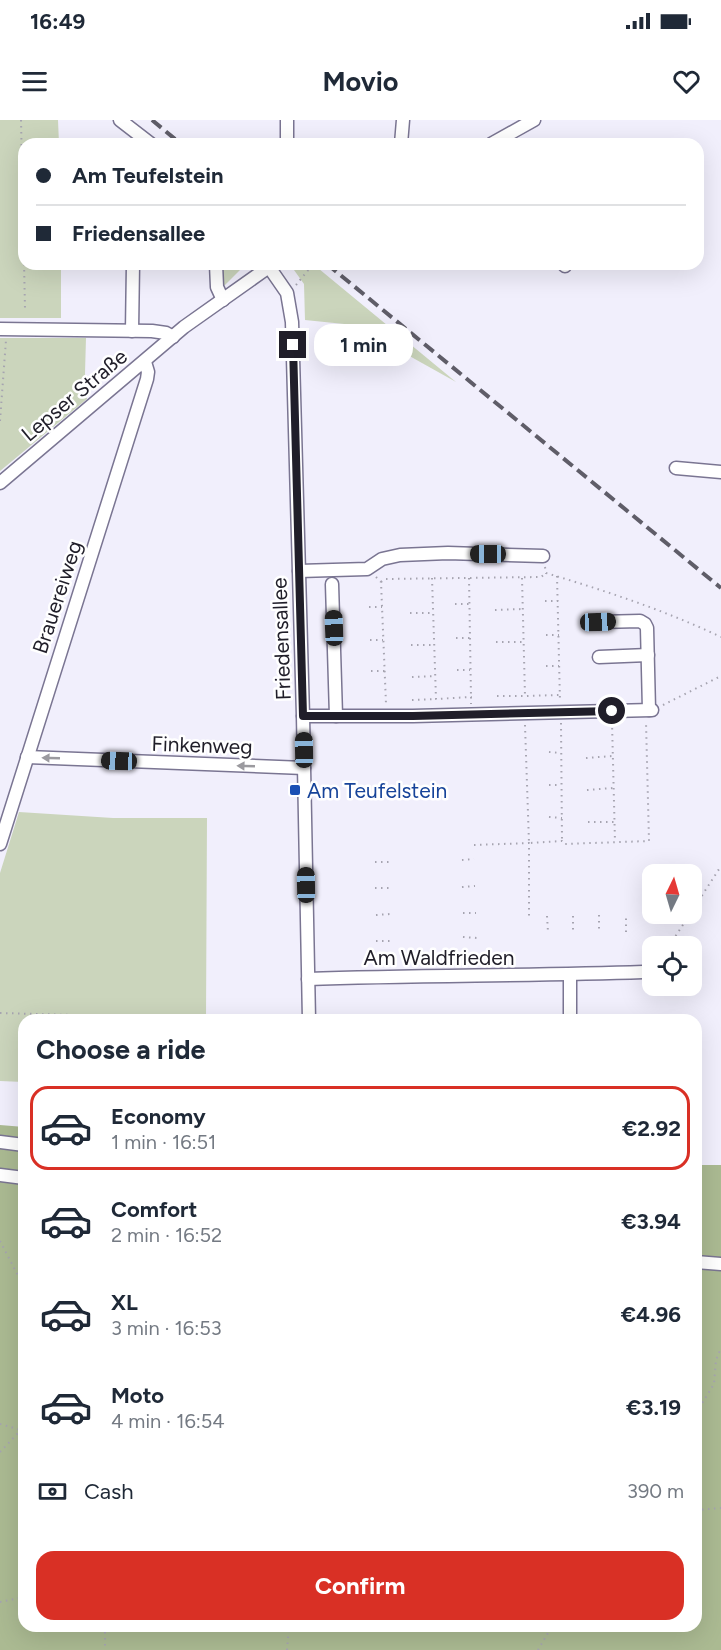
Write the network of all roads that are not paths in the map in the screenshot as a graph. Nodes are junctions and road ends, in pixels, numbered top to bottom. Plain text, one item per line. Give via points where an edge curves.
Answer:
1 (120, 120) edge
2 (287, 120) edge
3 (403, 120) edge
4 (534, 120) edge
5 (143, 138) edge
6 (287, 138) edge
7 (402, 138) edge
8 (503, 138) edge
9 (133, 270) edge
10 (216, 270) edge
11 (264, 270) edge
12 (274, 270) edge
13 (223, 300) junction
14 (3, 329) edge
15 (132, 331) junction
16 (173, 337) junction
17 (145, 362) junction
18 (676, 468) dead end
19 (721, 472) edge
20 (0, 483) edge
21 (543, 556) road end
22 (299, 572) junction
23 (332, 584) dead end
24 (598, 622) dead end
25 (648, 655) junction
26 (598, 657) dead end
27 (303, 716) junction
28 (336, 716) junction
29 (27, 757) junction
30 (304, 768) junction
31 (0, 844) edge
32 (642, 972) edge
33 (570, 975) junction
34 (308, 978) junction
35 (309, 1014) edge
36 (570, 1014) edge
37 (0, 1142) edge
38 (18, 1144) edge
39 (0, 1175) edge
40 (18, 1177) edge
41 (702, 1262) edge
42 (721, 1264) edge

1 - 5 street
2 - 6 street
3 - 7 street
4 - 8 street
9 - 15 street
10 - 13 street
11 - 13 street, Lepser Straße
12 - 22 street, Friedensallee via 287,293 292,322
13 - 16 street, Lepser Straße
14 - 15 street
15 - 16 street
16 - 17 street, Lepser Straße
17 - 20 street, Lepser Straße
17 - 29 street, Brauereiweg via 147,379
18 - 19 street
21 - 22 street via 400,555 382,559 367,569
22 - 27 street, Friedensallee
23 - 28 street
24 - 25 street via 645,624
25 - 26 street
25 - 28 street via 649,710
27 - 28 street
27 - 30 street, Friedensallee
30 -> 29 street, Finkenweg
29 - 31 street, Brauereiweg
30 - 34 street, Friedensallee
32 - 33 street, Am Waldfrieden
33 - 34 street, Am Waldfrieden
33 - 36 street
34 - 35 street, Friedensallee
37 - 38 street
39 - 40 street
41 - 42 street

